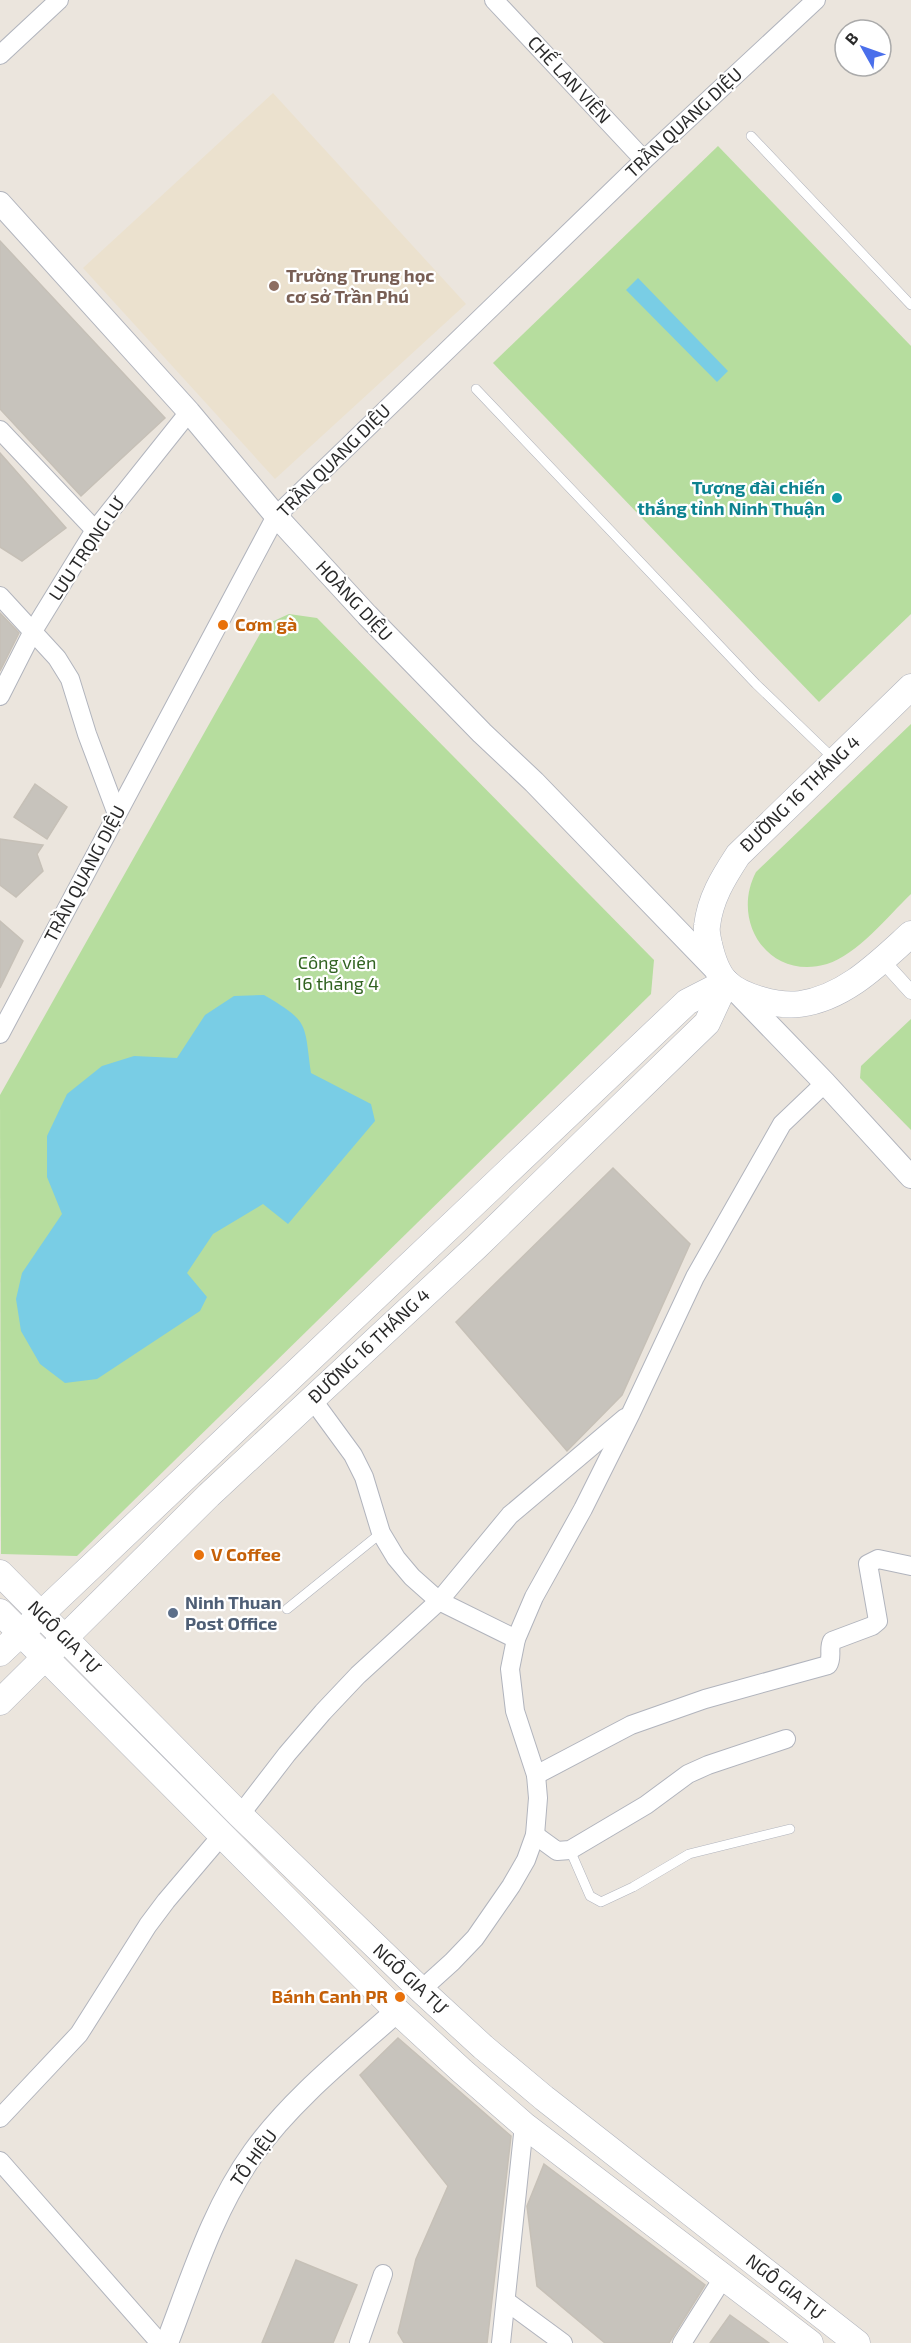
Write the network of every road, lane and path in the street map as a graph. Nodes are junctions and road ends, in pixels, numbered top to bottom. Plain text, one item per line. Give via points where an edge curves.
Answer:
1 (59, 0) edge
2 (494, 0) edge
3 (816, 0) edge
4 (0, 55) edge
5 (750, 136) dead end
6 (644, 160) junction
7 (0, 203) edge
8 (911, 305) edge
9 (476, 389) dead end
10 (189, 412) junction
11 (0, 430) edge
12 (276, 516) junction
13 (95, 530) junction
14 (0, 596) edge
15 (33, 631) junction
16 (911, 687) edge
17 (0, 696) edge
18 (835, 760) junction
19 (117, 814) junction
20 (911, 934) edge
21 (882, 960) junction
22 (726, 982) junction
23 (911, 992) edge
24 (0, 1034) edge
25 (825, 1083) junction
26 (911, 1177) edge
27 (453, 1224) junction
28 (476, 1247) junction
29 (360, 1312) junction
30 (382, 1333) junction
31 (312, 1399) junction
32 (631, 1413) junction
33 (188, 1474) junction
34 (210, 1495) junction
35 (381, 1533) junction
36 (911, 1566) edge
37 (0, 1573) edge
38 (439, 1601) junction
39 (287, 1609) dead end
40 (0, 1612) edge
41 (42, 1614) junction
42 (21, 1633) junction
43 (66, 1638) junction
44 (516, 1639) junction
45 (0, 1653) edge
46 (46, 1658) junction
47 (0, 1702) edge
48 (786, 1739) dead end
49 (536, 1775) junction
50 (240, 1815) junction
51 (790, 1829) dead end
52 (222, 1835) junction
53 (535, 1835) junction
54 (570, 1850) junction
55 (421, 1990) junction
56 (398, 2011) junction
57 (544, 2098) junction
58 (0, 2118) edge
59 (524, 2125) junction
60 (0, 2161) edge
61 (740, 2252) junction
62 (382, 2274) dead end
63 (723, 2278) junction
64 (506, 2301) junction
65 (160, 2343) edge
66 (167, 2343) edge
67 (359, 2343) edge
68 (501, 2343) edge
69 (563, 2343) edge
70 (682, 2343) edge
71 (810, 2343) edge
72 (857, 2343) edge

1 - 4 street
2 - 6 street, CHẾ LAN VIÊN
3 - 6 street, TRẦN QUANG DIỆU
5 - 8 lane
6 - 12 street, TRẦN QUANG DIỆU
7 - 10 street, HOÀNG DIỆU
9 - 18 lane via 756,684
10 - 12 street, HOÀNG DIỆU
10 - 13 street, LƯU TRỌNG LƯ
11 - 13 street
12 - 19 street, TRẦN QUANG DIỆU
12 - 22 street, HOÀNG DIỆU via 420,670
13 - 15 street, LƯU TRỌNG LƯ
14 - 15 street
15 - 17 street, LƯU TRỌNG LƯ
15 - 19 street via 70,679
16 - 18 main road, ĐƯỜNG 16 THÁNG 4
18 - 22 main road, ĐƯỜNG 16 THÁNG 4 via 738,855 721,882 706,929 712,958
19 - 24 street, TRẦN QUANG DIỆU
20 - 21 main road
21 - 22 main road via 853,984 800,1004 774,1003 749,996
21 - 23 street
22 - 25 street, HOÀNG DIỆU
22 - 27 main road, ĐƯỜNG 16 THÁNG 4 via 687,1002
22 - 28 main road, ĐƯỜNG 16 THÁNG 4 via 707,1023
25 - 26 street, HOÀNG DIỆU
25 - 32 street via 782,1124 695,1277
27 - 28 main road
27 - 29 main road, ĐƯỜNG 16 THÁNG 4
28 - 30 main road, ĐƯỜNG 16 THÁNG 4
29 - 30 main road
29 - 33 main road, ĐƯỜNG 16 THÁNG 4
30 - 31 main road, ĐƯỜNG 16 THÁNG 4
31 - 34 main road, ĐƯỜNG 16 THÁNG 4
31 - 35 street via 364,1477
32 - 38 street via 510,1515
32 - 44 street via 534,1597
33 - 34 main road
33 - 41 main road, ĐƯỜNG 16 THÁNG 4
34 - 43 main road, ĐƯỜNG 16 THÁNG 4
35 - 38 street via 412,1577
35 - 39 lane
36 - 49 street via 878,1559 868,1564 878,1621 832,1641 828,1665 705,1699 631,1725
37 - 41 main road, NGÔ GIA TỰ
38 - 44 street
38 - 50 street via 323,1712
40 - 42 main road, NGÔ GIA TỰ
41 - 42 main road, ĐƯỜNG 16 THÁNG 4
41 - 43 main road, NGÔ GIA TỰ
42 - 45 main road, ĐƯỜNG 16 THÁNG 4
42 - 46 main road, NGÔ GIA TỰ
43 - 46 main road, ĐƯỜNG 16 THÁNG 4
43 - 50 main road, NGÔ GIA TỰ
44 - 49 street via 510,1669 511,1690
46 - 47 main road, ĐƯỜNG 16 THÁNG 4
46 - 52 main road, NGÔ GIA TỰ
48 - 54 street via 688,1774 646,1805
49 - 53 street
50 - 52 main road
50 - 55 main road, NGÔ GIA TỰ
51 - 54 lane via 688,1854 601,1902 590,1896
52 - 56 main road, NGÔ GIA TỰ
52 - 58 street via 154,1917 79,2034
53 - 54 street via 557,1851
53 - 55 street via 511,1886 475,1938
55 - 56 main road
55 - 57 main road, NGÔ GIA TỰ
56 - 59 main road, NGÔ GIA TỰ
56 - 66 street, TÔ HIỆU via 325,2076 255,2151 219,2211
57 - 59 main road
57 - 61 main road, NGÔ GIA TỰ
59 - 63 main road, NGÔ GIA TỰ
59 - 64 street
60 - 65 street
61 - 63 main road
61 - 72 main road, NGÔ GIA TỰ
62 - 67 street
63 - 70 street
63 - 71 main road, NGÔ GIA TỰ
64 - 68 street
64 - 69 street

